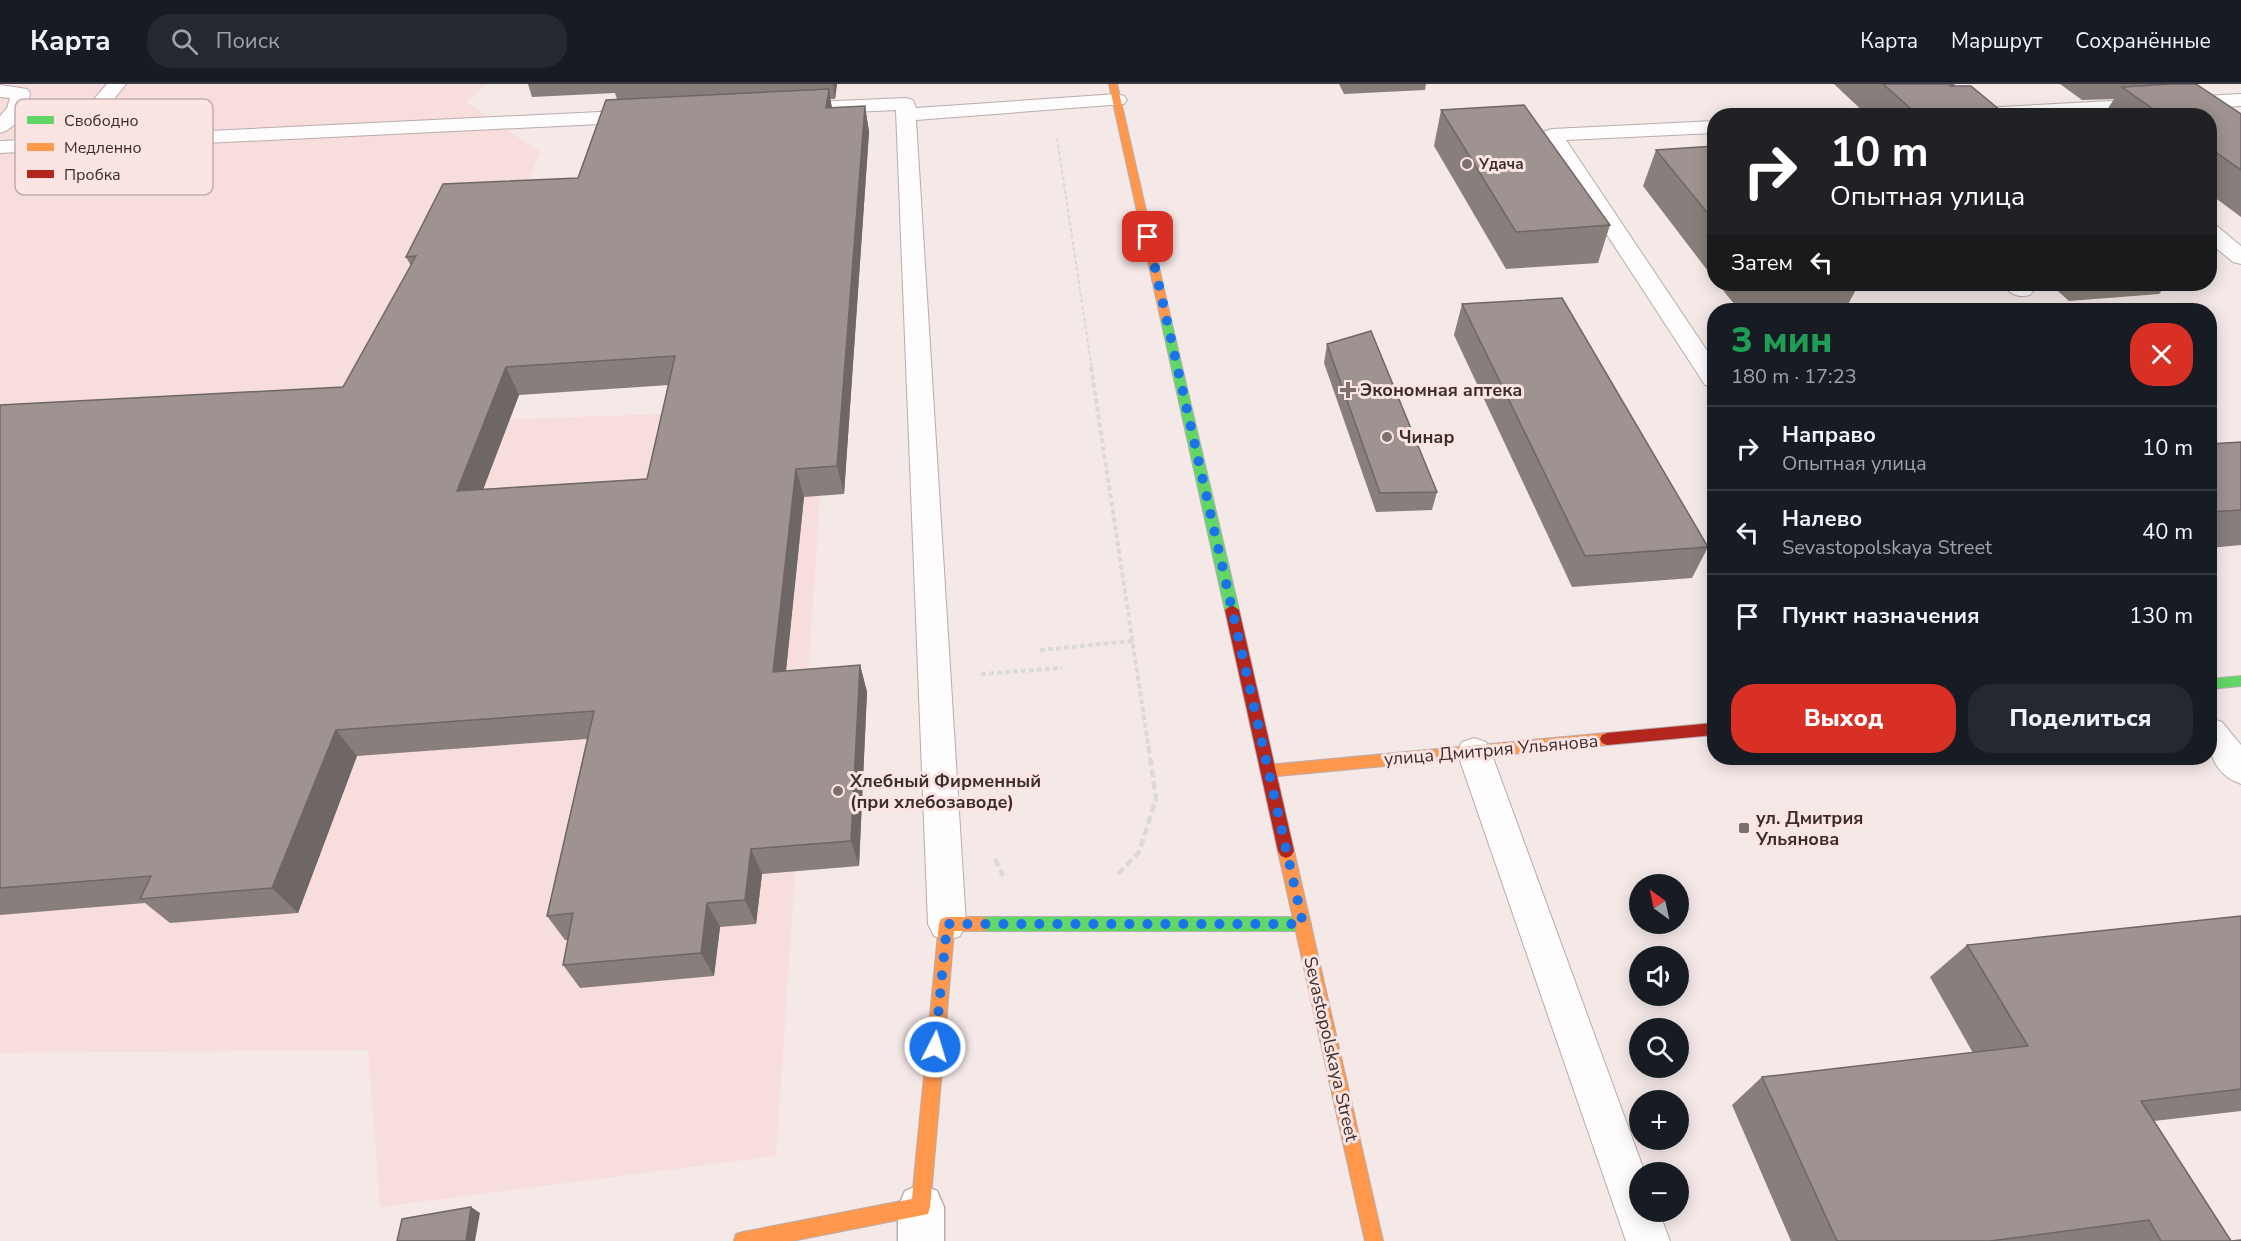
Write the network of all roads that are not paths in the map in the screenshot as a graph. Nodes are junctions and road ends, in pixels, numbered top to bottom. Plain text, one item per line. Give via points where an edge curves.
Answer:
1 (117, 84) edge
2 (0, 91) edge
3 (1115, 92) edge
4 (20, 99) edge
5 (105, 99) edge
6 (2241, 100) edge
7 (2128, 108) edge
8 (15, 110) edge
9 (774, 110) edge
10 (906, 115) junction
11 (655, 116) edge
12 (0, 127) edge
13 (1707, 127) edge
14 (213, 137) edge
15 (15, 146) edge
16 (0, 147) edge
17 (2217, 238) edge
18 (2241, 257) edge
19 (1707, 368) edge
20 (2241, 681) edge
21 (2217, 683) edge
22 (1707, 730) edge
23 (2217, 740) edge
24 (1474, 752) junction
25 (2241, 770) edge
26 (1268, 771) junction
27 (947, 924) junction
28 (1303, 924) junction
29 (921, 1224) edge
30 (743, 1241) edge
31 (1374, 1241) edge
32 (1648, 1241) edge

1 - 5 lane
2 - 4 lane via 20,93
3 - 10 lane via 1052,105
3 - 26 main road, Sevastopolskaya Street
6 - 7 lane
8 - 12 lane
9 - 10 lane via 906,104
10 - 27 lane
11 - 14 lane
13 - 19 lane via 1552,135
15 - 16 lane
17 - 18 lane
20 - 21 main road
22 - 24 main road, улица Дмитрия Ульянова
23 - 25 lane
24 - 26 main road, улица Дмитрия Ульянова
24 - 32 lane
26 - 28 main road, Sevastopolskaya Street
27 - 28 main road
27 - 29 main road
28 - 31 main road, Sevastopolskaya Street
29 - 30 main road

